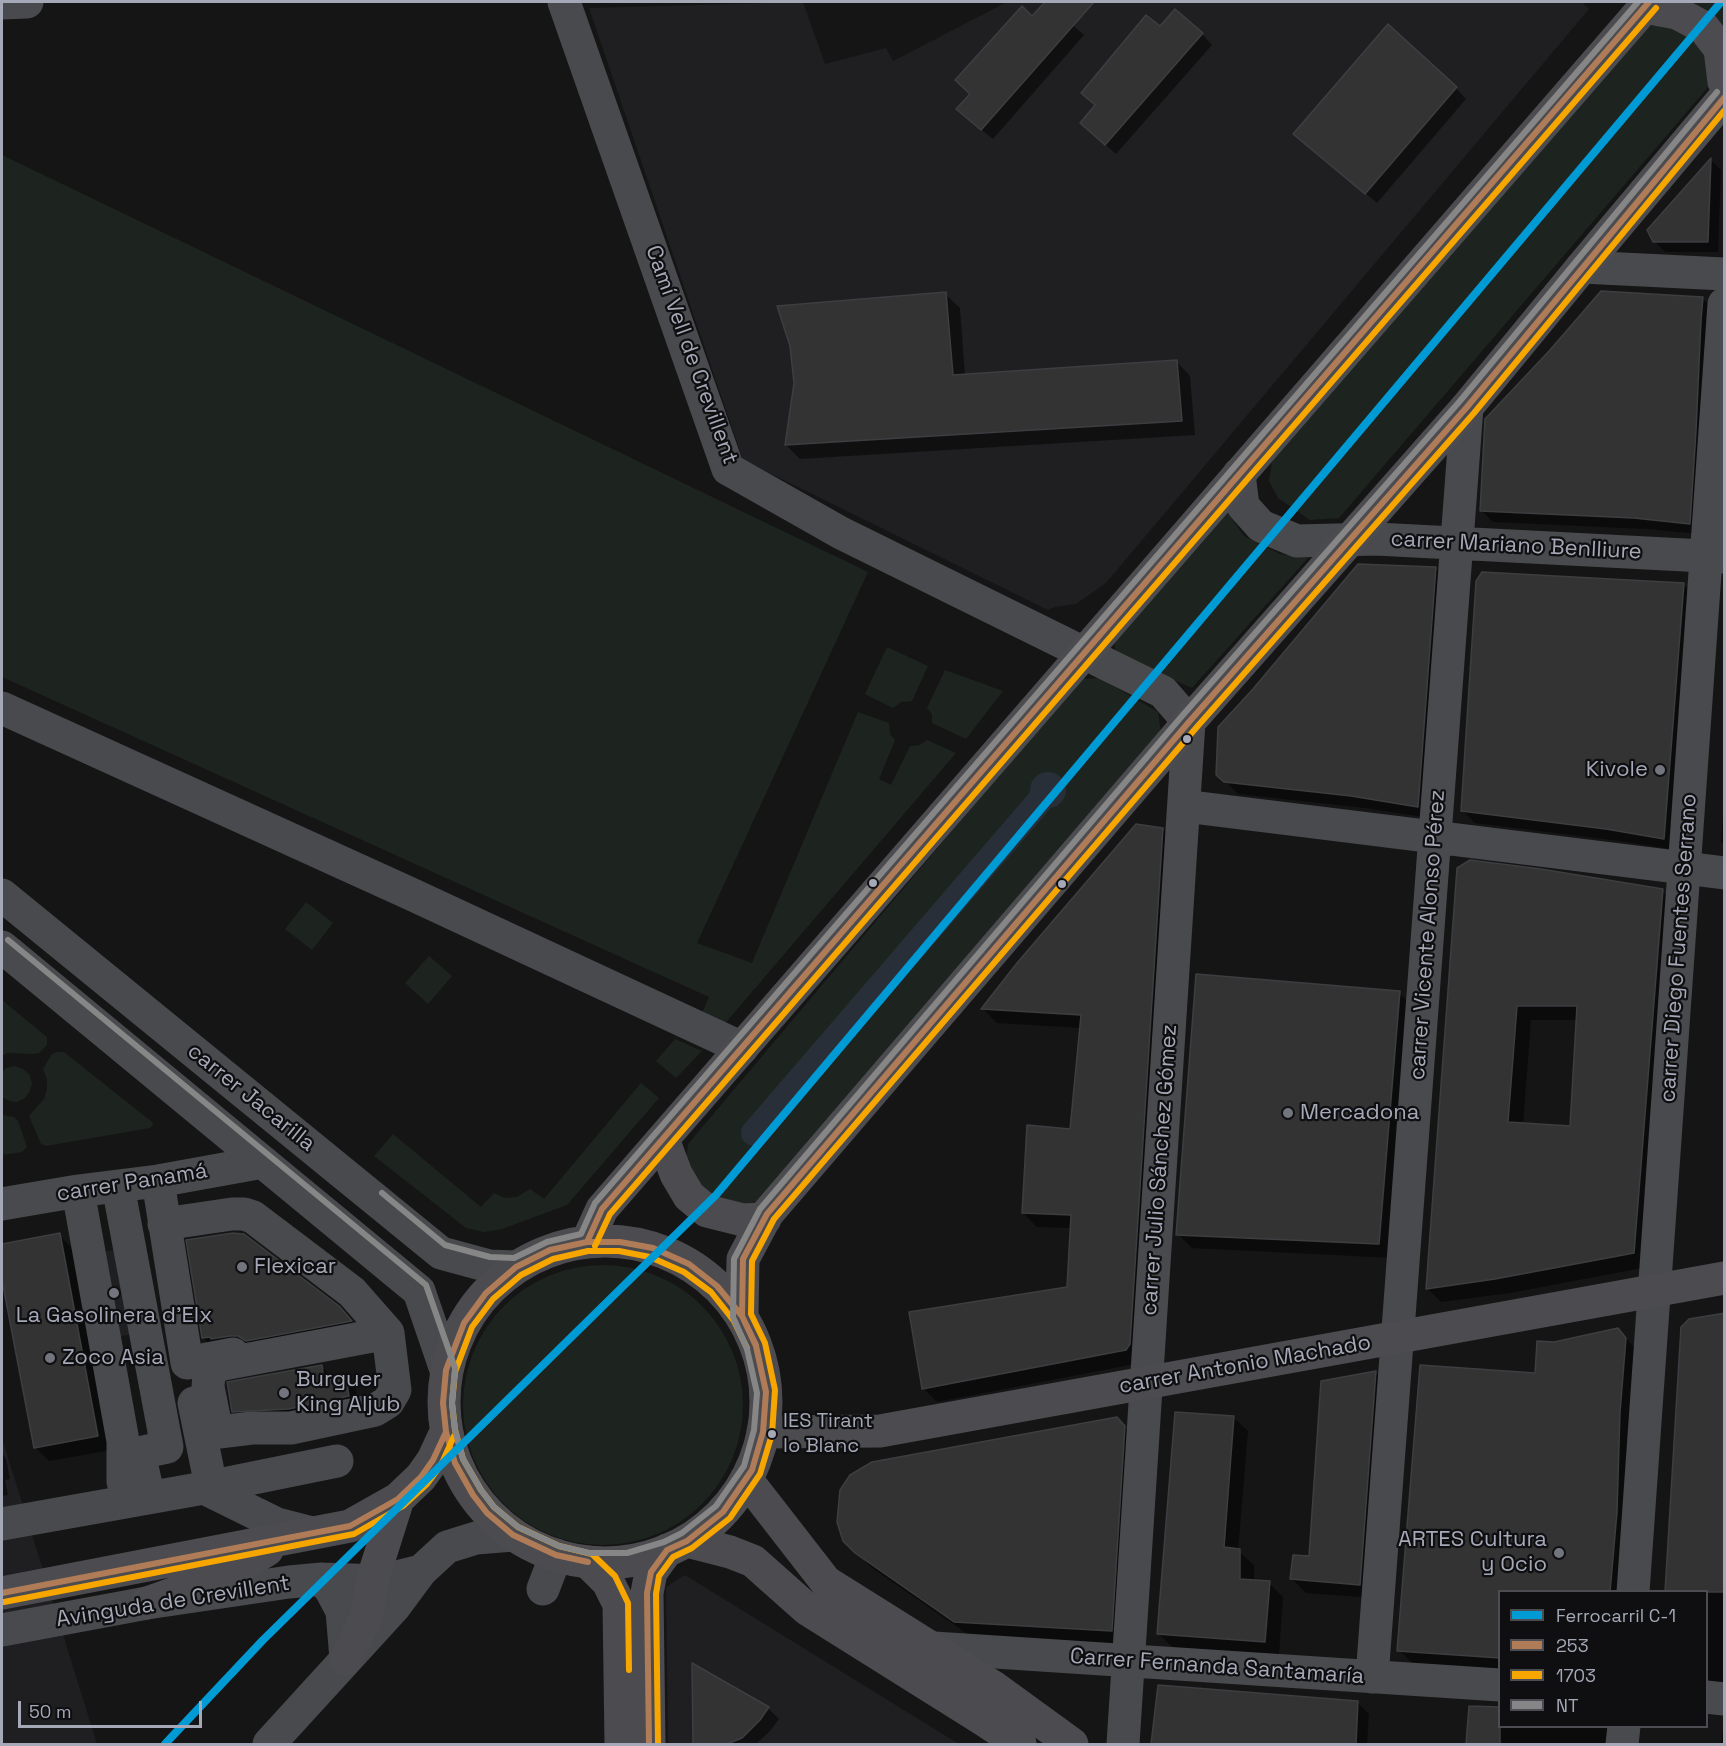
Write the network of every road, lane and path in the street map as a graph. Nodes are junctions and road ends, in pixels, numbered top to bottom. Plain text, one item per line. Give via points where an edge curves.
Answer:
1 (27, 2) edge
2 (564, 2) edge
3 (2, 3) edge
4 (1647, 4) edge
5 (1724, 97) edge
6 (1582, 267) junction
7 (1725, 274) edge
8 (1725, 304) edge
9 (1467, 407) junction
10 (1239, 474) junction
11 (1350, 538) junction
12 (1457, 543) junction
13 (1716, 556) edge
14 (1085, 652) junction
15 (2, 708) edge
16 (1189, 722) junction
17 (1184, 806) junction
18 (1435, 837) junction
19 (1684, 868) junction
20 (1725, 873) edge
21 (2, 895) edge
22 (2, 947) edge
23 (742, 1048) junction
24 (288, 1128) junction
25 (663, 1139) junction
26 (263, 1162) junction
27 (158, 1181) junction
28 (118, 1186) junction
29 (78, 1191) junction
30 (2, 1204) edge
31 (765, 1219) junction
32 (164, 1224) junction
33 (127, 1235) junction
34 (88, 1242) junction
35 (587, 1242) junction
36 (516, 1267) junction
37 (1725, 1278) edge
38 (1653, 1291) junction
39 (742, 1316) junction
40 (388, 1333) junction
41 (1398, 1337) junction
42 (187, 1363) junction
43 (446, 1370) junction
44 (1146, 1383) junction
45 (291, 1428) junction
46 (446, 1432) junction
47 (764, 1432) junction
48 (215, 1438) junction
49 (337, 1461) dead end
50 (746, 1479) junction
51 (216, 1485) junction
52 (399, 1499) junction
53 (135, 1500) junction
54 (2, 1524) edge
55 (513, 1534) junction
56 (299, 1536) junction
57 (677, 1546) junction
58 (556, 1555) junction
59 (588, 1562) junction
60 (421, 1571) junction
61 (321, 1580) junction
62 (372, 1581) junction
63 (543, 1589) dead end
64 (1633, 1590) edge
65 (2, 1593) edge
66 (147, 1603) junction
67 (2, 1630) edge
68 (934, 1648) junction
69 (346, 1659) junction
70 (1129, 1662) junction
71 (1372, 1677) junction
72 (1498, 1685) edge
73 (1708, 1697) edge
74 (1725, 1699) edge
75 (1624, 1728) edge
76 (269, 1744) edge
77 (621, 1744) edge
78 (649, 1744) edge
79 (1020, 1744) edge
80 (1072, 1744) edge
81 (1123, 1744) edge
82 (1622, 1744) edge

1 - 3 street
2 - 14 street, Camí Vell de Crevillent via 728,469 841,533
4 - 5 main road via 1677,13 1703,27 1720,49
4 - 10 main road
5 - 6 main road
6 - 7 street
6 - 9 main road
8 - 13 street, carrer Diego Fuentes Serrano
9 - 11 main road
9 - 12 street, carrer Vicente Alonso Pérez
10 - 11 street, carrer Mariano Benlliure via 1244,506 1260,526 1297,541
10 - 14 main road
11 - 12 street, carrer Mariano Benlliure
11 - 16 main road
12 - 13 street, carrer Mariano Benlliure
12 - 18 street, carrer Vicente Alonso Pérez
13 - 19 street, carrer Diego Fuentes Serrano
14 - 16 street via 1163,692
14 - 23 main road
15 - 23 street
16 - 17 street, carrer Julio Sánchez Gómez
16 - 31 main road
17 - 18 street
17 - 44 street, carrer Julio Sánchez Gómez
18 - 19 street
18 - 41 street, carrer Vicente Alonso Pérez
19 - 20 street
19 - 38 street, carrer Diego Fuentes Serrano
21 - 24 street, carrer Jacarilla
22 - 26 street, carrer Jacarilla
23 - 25 main road
24 - 26 street
24 - 36 street, carrer Jacarilla via 441,1253 489,1266
25 - 31 main road via 689,1196 707,1210 744,1220
25 - 35 main road via 602,1209
26 - 27 street, carrer Panamá
26 - 43 street, carrer Jacarilla via 419,1291
27 - 28 street, carrer Panamá
27 - 32 street
28 - 29 street, carrer Panamá
28 - 33 street
29 - 30 street, carrer Panamá
29 - 34 street
31 - 39 main road via 743,1259
32 - 40 street via 232,1214 253,1217 352,1292
32 - 42 street
33 - 34 street
33 - 53 street via 166,1447 139,1453
34 - 53 street via 123,1441 124,1469
35 - 36 main road via 550,1250
35 - 39 main road via 653,1248 689,1264 717,1286
36 - 43 main road via 486,1293 464,1323
37 - 38 main road, carrer Antonio Machado
38 - 41 main road, carrer Antonio Machado
38 - 64 street, carrer Diego Fuentes Serrano
39 - 47 main road via 756,1346 766,1392
40 - 42 street via 379,1328 365,1329
40 - 45 street via 395,1390 388,1402 375,1410
40 - 45 street via 218,1365 209,1374 210,1399 219,1432
41 - 44 main road, carrer Antonio Machado
41 - 71 street, carrer Vicente Alonso Pérez
42 - 48 street
43 - 46 main road
44 - 47 main road, carrer Antonio Machado via 880,1431
44 - 70 street, carrer Julio Sánchez Gómez
45 - 48 street
46 - 52 main road, Avinguda de Crevillent via 433,1460
46 - 55 main road via 455,1463 473,1495 487,1513
47 - 50 main road
48 - 51 street
49 - 51 street
50 - 57 main road via 723,1512
50 - 68 main road via 826,1581
51 - 53 street
51 - 56 street, Avinguda de Crevillent
52 - 56 main road, Avinguda de Crevillent via 350,1526
52 - 62 main road
53 - 54 street
55 - 58 main road
55 - 60 street, Avinguda de Crevillent via 476,1538 447,1547
56 - 65 main road, Avinguda de Crevillent
56 - 66 main road via 226,1575
57 - 59 main road via 628,1562
57 - 78 main road via 651,1572 647,1593
57 - 79 main road via 730,1552 753,1561 807,1609
58 - 59 main road
58 - 63 street
59 - 77 main road via 608,1582 620,1604
60 - 62 street, Avinguda de Crevillent
60 - 69 street
61 - 62 street, Avinguda de Crevillent
61 - 66 street, Avinguda de Crevillent
61 - 69 street via 342,1611
62 - 69 main road via 367,1616
66 - 67 street, Avinguda de Crevillent
68 - 70 street, Carrer Fernanda Santamaría
68 - 80 main road
69 - 76 street
70 - 71 street, Carrer Fernanda Santamaría
70 - 81 street, carrer Julio Sánchez Gómez
71 - 72 street, Carrer Fernanda Santamaría
73 - 74 street
75 - 82 street

